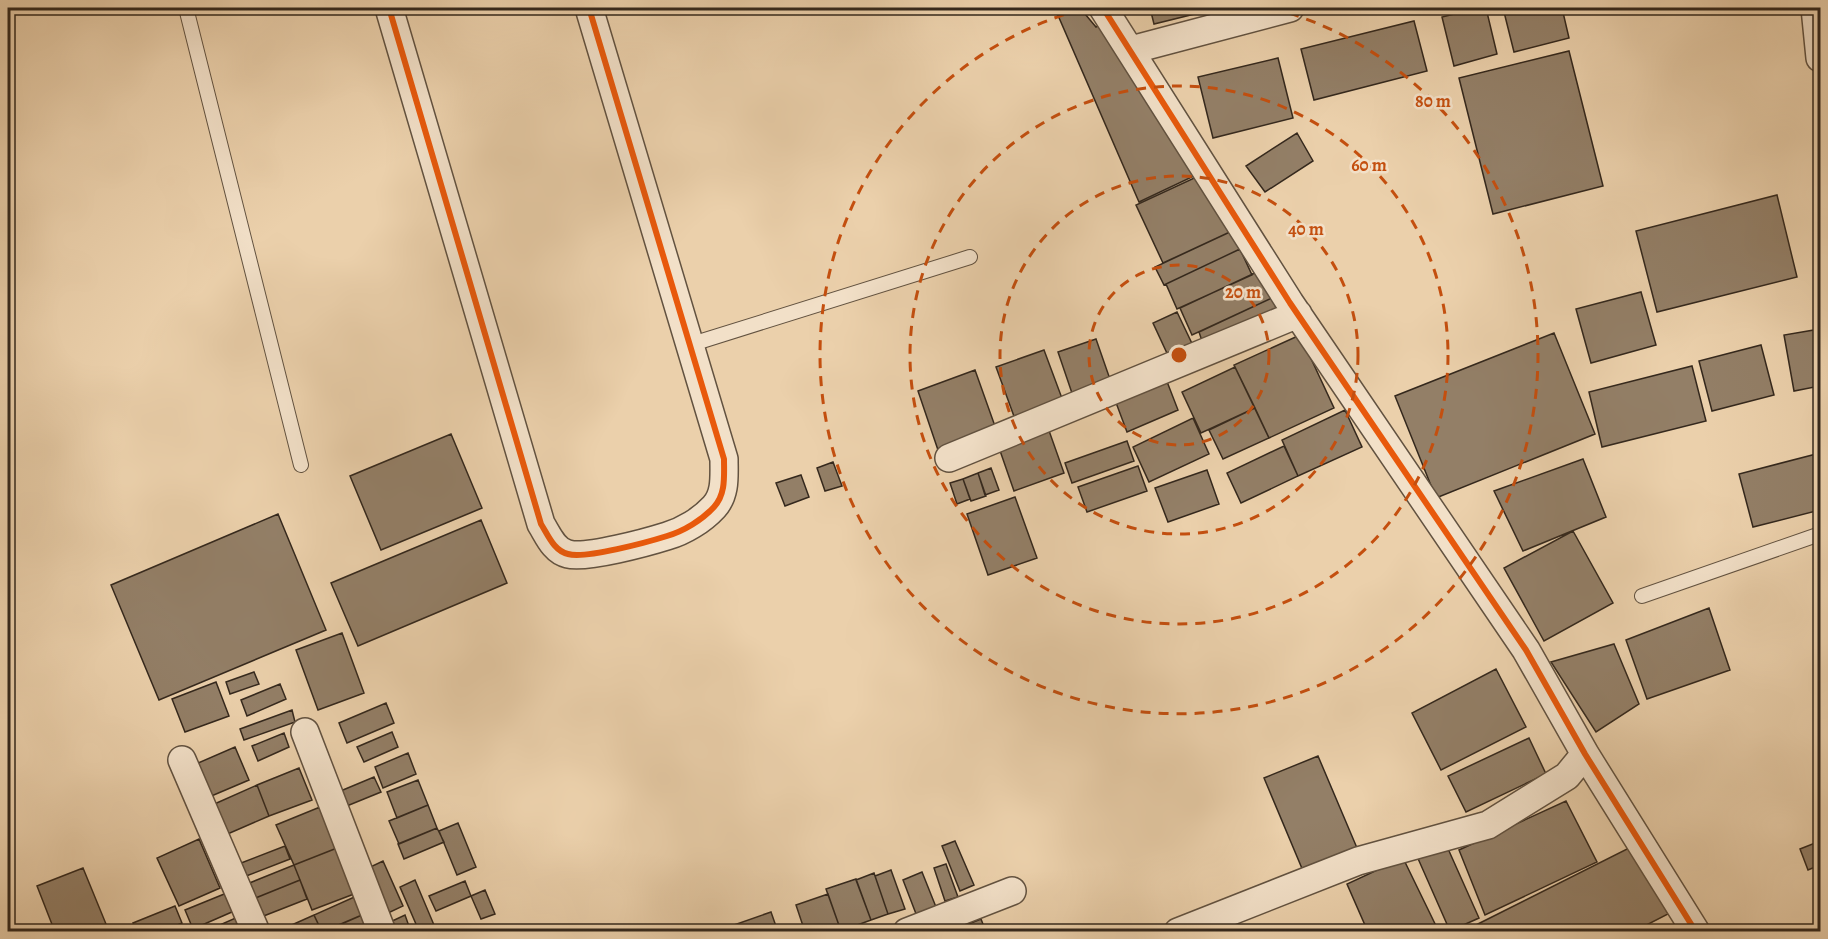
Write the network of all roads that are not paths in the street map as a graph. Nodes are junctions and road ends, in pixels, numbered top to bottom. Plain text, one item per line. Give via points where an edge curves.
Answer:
1 (186, 8) edge
2 (389, 8) edge
3 (589, 8) edge
4 (1104, 8) edge
5 (1290, 8) edge
6 (1815, 8) edge
7 (1820, 43) edge
8 (1131, 51) junction
9 (970, 257) dead end
10 (1298, 314) junction
11 (689, 345) junction
12 (949, 458) dead end
13 (302, 465) dead end
14 (1821, 534) edge
15 (1642, 596) dead end
16 (305, 732) dead end
17 (1585, 754) junction
18 (182, 760) dead end
19 (1012, 891) dead end
20 (256, 932) edge
21 (381, 932) edge
22 (907, 932) edge
23 (1178, 932) edge
24 (1696, 932) edge

1 - 13 lane
2 - 11 street via 541,524 555,547 568,554 588,555 669,536 698,521 715,506 724,486 723,459
3 - 11 street
4 - 8 street
5 - 8 street
6 - 7 street
8 - 10 street
9 - 11 lane
10 - 12 street
10 - 17 street via 1526,650
14 - 15 lane
16 - 21 street
17 - 23 street via 1567,776 1488,825 1358,861
17 - 24 street
18 - 20 street
19 - 22 street

